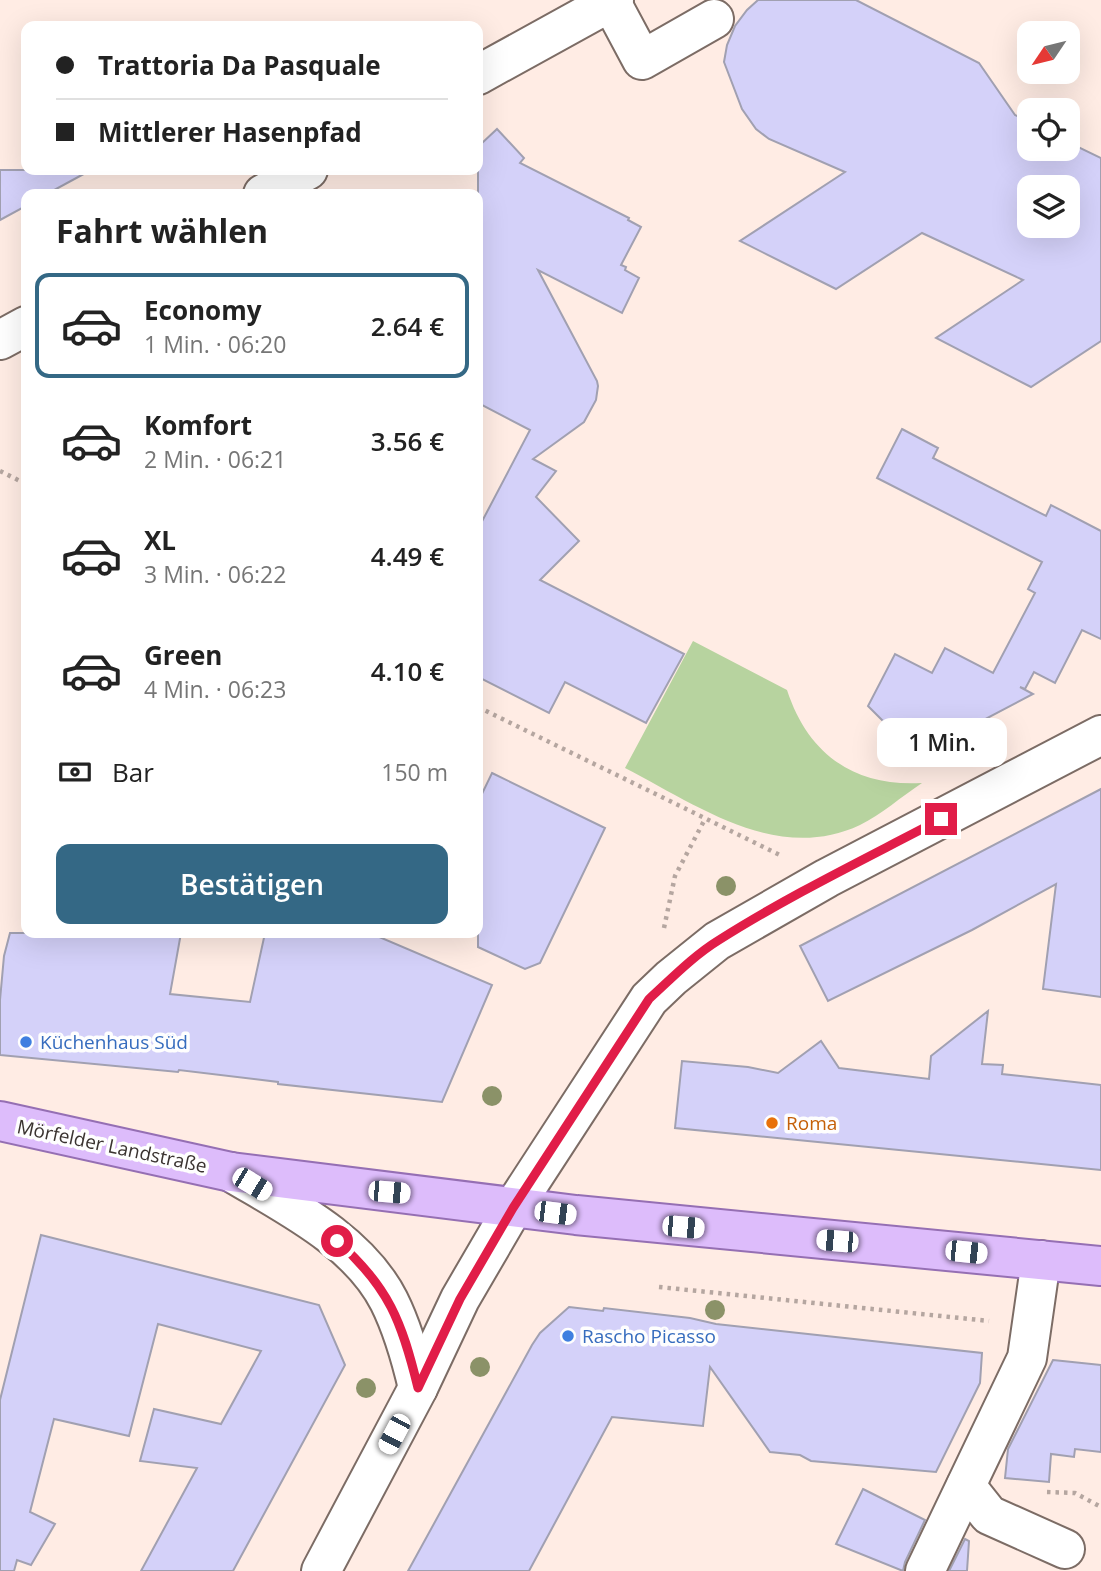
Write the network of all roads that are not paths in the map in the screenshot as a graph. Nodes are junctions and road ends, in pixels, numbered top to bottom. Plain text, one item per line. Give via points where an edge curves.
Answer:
1 (612, 1) edge
2 (714, 19) dead end
3 (483, 72) edge
4 (298, 175) edge
5 (272, 189) edge
6 (21, 329) edge
7 (0, 340) edge
8 (1101, 735) edge
9 (0, 1121) edge
10 (231, 1172) junction
11 (513, 1208) junction
12 (1041, 1260) junction
13 (1101, 1266) edge
14 (418, 1388) junction
15 (966, 1486) junction
16 (1065, 1549) dead end
17 (321, 1571) edge
18 (925, 1571) edge

1 - 2 street via 642,60
1 - 3 street
4 - 5 street
6 - 7 street
8 - 11 street via 827,878 717,941 671,978 649,999
9 - 10 main road, Mörfelder Landstraße
10 - 11 main road, Mörfelder Landstraße
10 - 14 street via 294,1209 360,1262 388,1298 405,1337
11 - 12 main road, Mörfelder Landstraße
11 - 14 street via 460,1299
12 - 13 main road, Mörfelder Landstraße
12 - 15 street via 1027,1358
14 - 17 street
15 - 16 street via 989,1515
15 - 18 street

